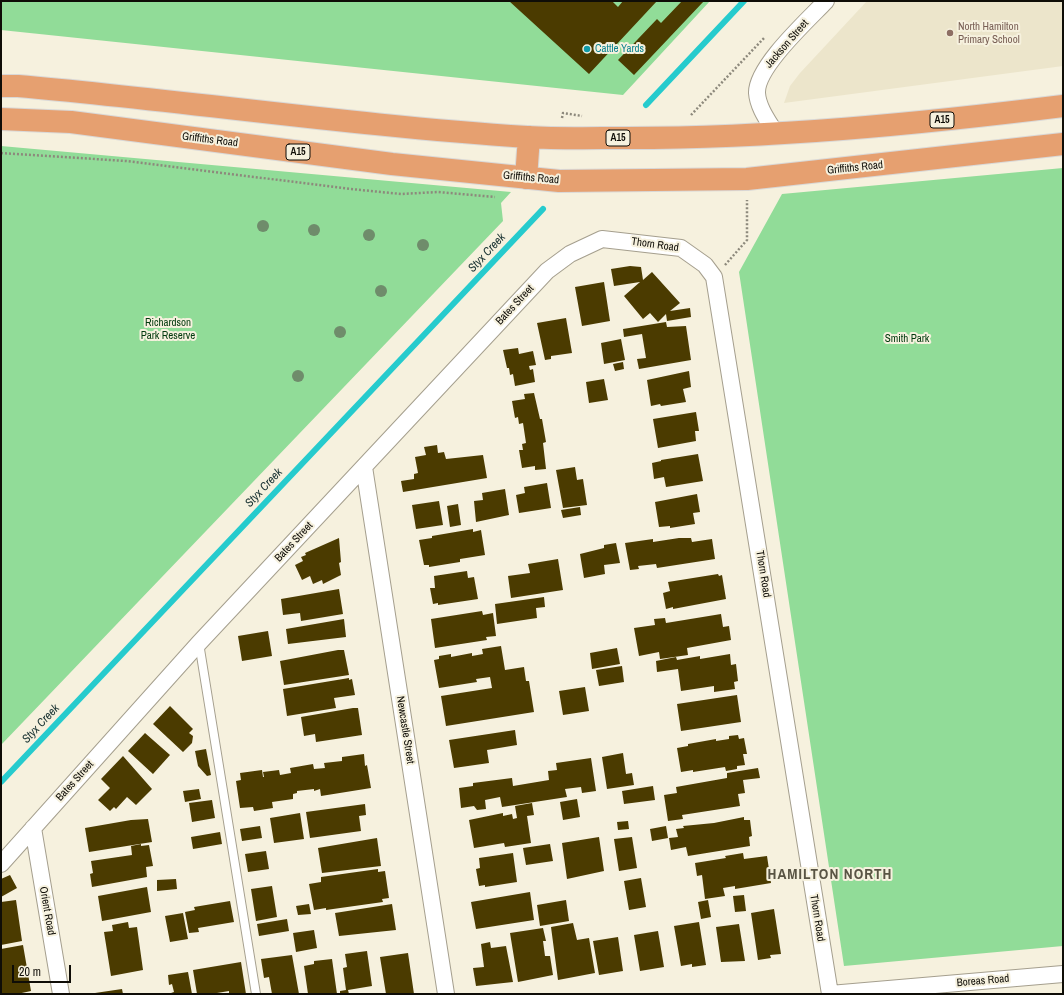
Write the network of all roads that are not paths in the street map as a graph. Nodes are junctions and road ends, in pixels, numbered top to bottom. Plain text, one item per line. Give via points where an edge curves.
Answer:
1 (826, 1) edge
2 (1, 86) edge
3 (1063, 106) edge
4 (1, 119) edge
5 (776, 134) junction
6 (529, 137) junction
7 (1063, 144) edge
8 (526, 178) junction
9 (602, 239) joint
10 (364, 467) junction
11 (199, 643) junction
12 (33, 828) junction
13 (1, 864) edge
14 (1063, 974) edge
15 (61, 994) edge
16 (256, 994) edge
17 (446, 994) edge
18 (830, 994) edge

1 - 5 street, Jackson Street via 787,42 762,74 757,92 759,103
2 - 6 highway, A15 via 138,97 348,122
3 - 5 highway, A15 via 969,118
4 - 8 highway, Griffiths Road / A15 via 71,122 392,164
5 - 6 highway, A15 via 676,138
6 - 8 highway
7 - 8 highway, Griffiths Road / A15 via 747,178 560,181
9 - 10 street, Bates Street via 570,254 546,271
9 - 18 street, Thorn Road via 682,248 706,265 714,277
10 - 11 street, Bates Street
10 - 17 street, Newcastle Street
11 - 12 street, Bates Street
11 - 16 lane
12 - 13 street, Bates Street
12 - 15 street, Orient Road
14 - 18 street, Boreas Road

